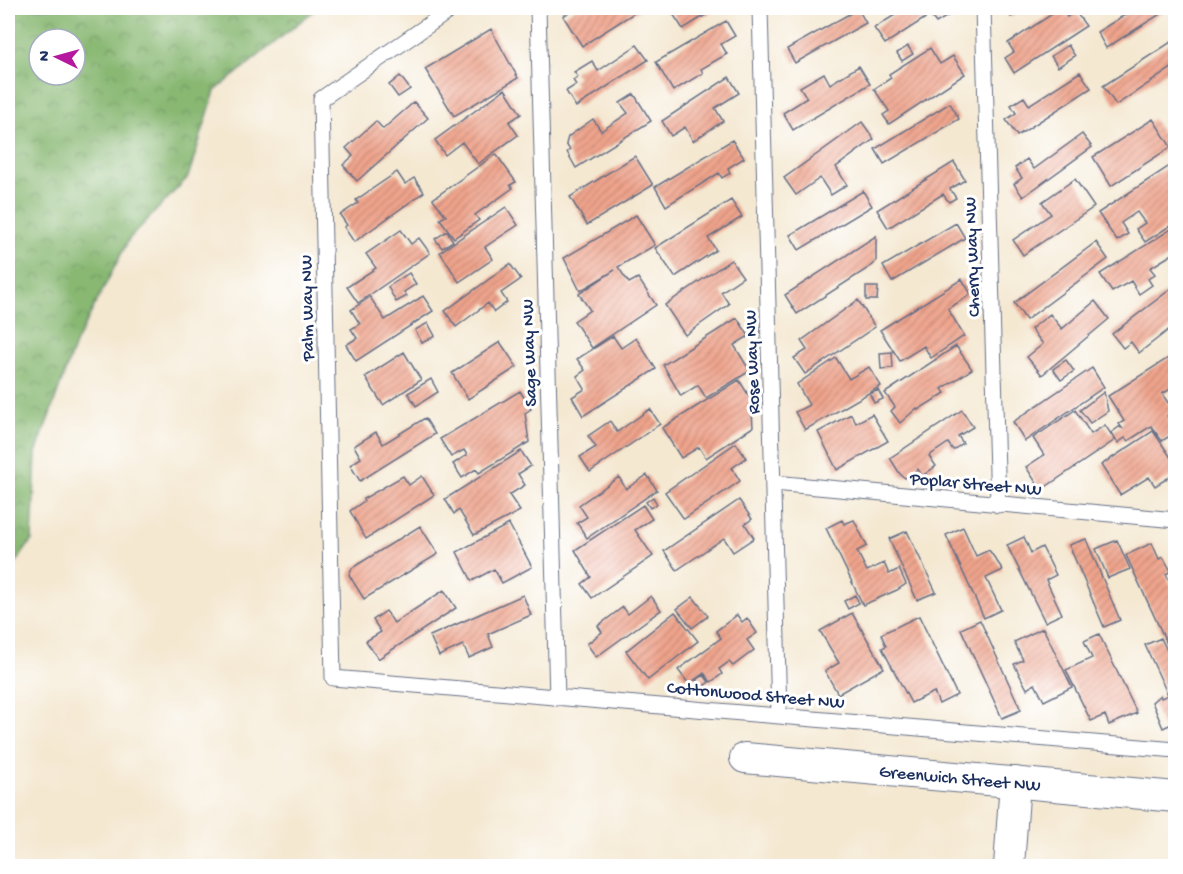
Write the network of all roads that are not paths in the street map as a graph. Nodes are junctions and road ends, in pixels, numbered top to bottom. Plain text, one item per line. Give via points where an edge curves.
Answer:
1 (453, 8) edge
2 (538, 8) edge
3 (760, 8) edge
4 (983, 8) edge
5 (774, 483) junction
6 (998, 505) junction
7 (1176, 520) edge
8 (333, 678) joint
9 (557, 698) junction
10 (779, 715) junction
11 (1176, 750) edge
12 (746, 758) dead end
13 (1015, 782) junction
14 (1176, 797) edge
15 (1009, 867) edge

1 - 8 lane, Palm Way NW via 321,99
2 - 9 lane, Sage Way NW
3 - 5 lane, Rose Way NW
4 - 6 lane, Cherry Way NW
5 - 6 lane, Poplar Street NW
5 - 10 lane, Rose Way NW
6 - 7 lane, Poplar Street NW
8 - 9 lane, Cottonwood Street NW
9 - 10 lane, Cottonwood Street NW
10 - 11 lane, Cottonwood Street NW
12 - 13 street, Greenwich Street NW
13 - 14 street, Greenwich Street NW
13 - 15 street

